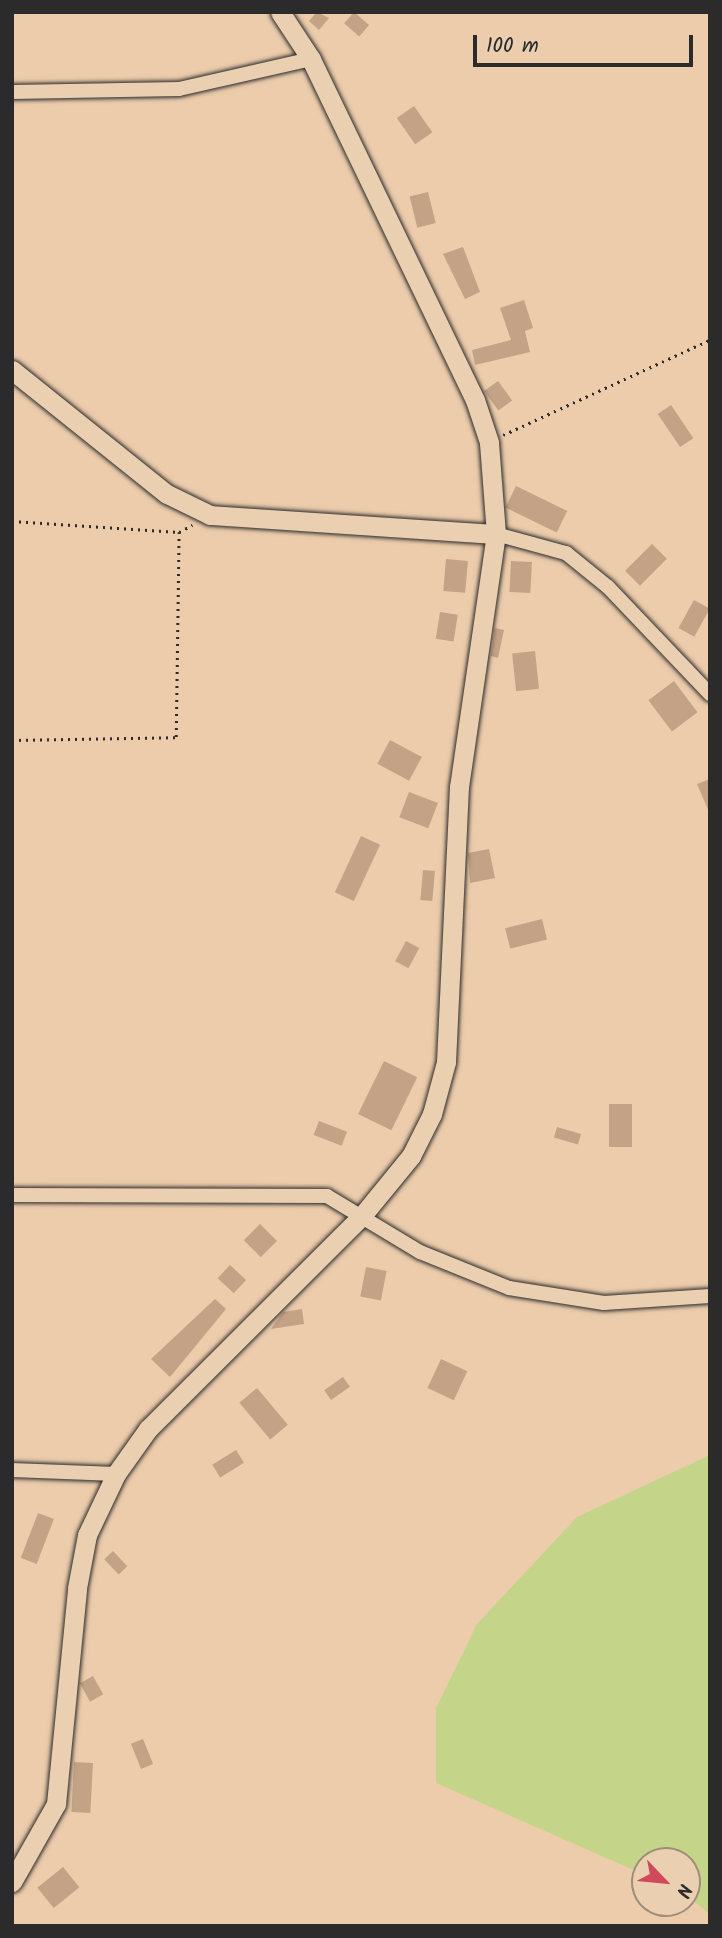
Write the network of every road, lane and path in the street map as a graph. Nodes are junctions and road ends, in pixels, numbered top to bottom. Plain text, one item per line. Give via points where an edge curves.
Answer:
1 (280, 12) edge
2 (311, 59) junction
3 (12, 92) edge
4 (710, 340) edge
5 (12, 370) edge
6 (489, 442) junction
7 (12, 521) edge
8 (496, 534) junction
9 (710, 694) edge
10 (12, 740) edge
11 (12, 1195) edge
12 (361, 1217) junction
13 (710, 1296) edge
14 (12, 1470) edge
15 (116, 1474) junction
16 (12, 1882) edge

1 - 2 street
2 - 3 street via 179,89
2 - 6 street via 475,400
4 - 6 path
5 - 8 street via 167,494 210,514
6 - 8 street
7 - 10 path via 179,532 176,737
8 - 9 street via 566,553 608,587
8 - 12 street via 459,787 446,1062 432,1114 411,1156
11 - 12 street via 327,1196
12 - 13 street via 449,1266 540,1296 636,1304
12 - 15 street via 149,1429
14 - 15 street
15 - 16 street via 87,1535 77,1588 56,1804

